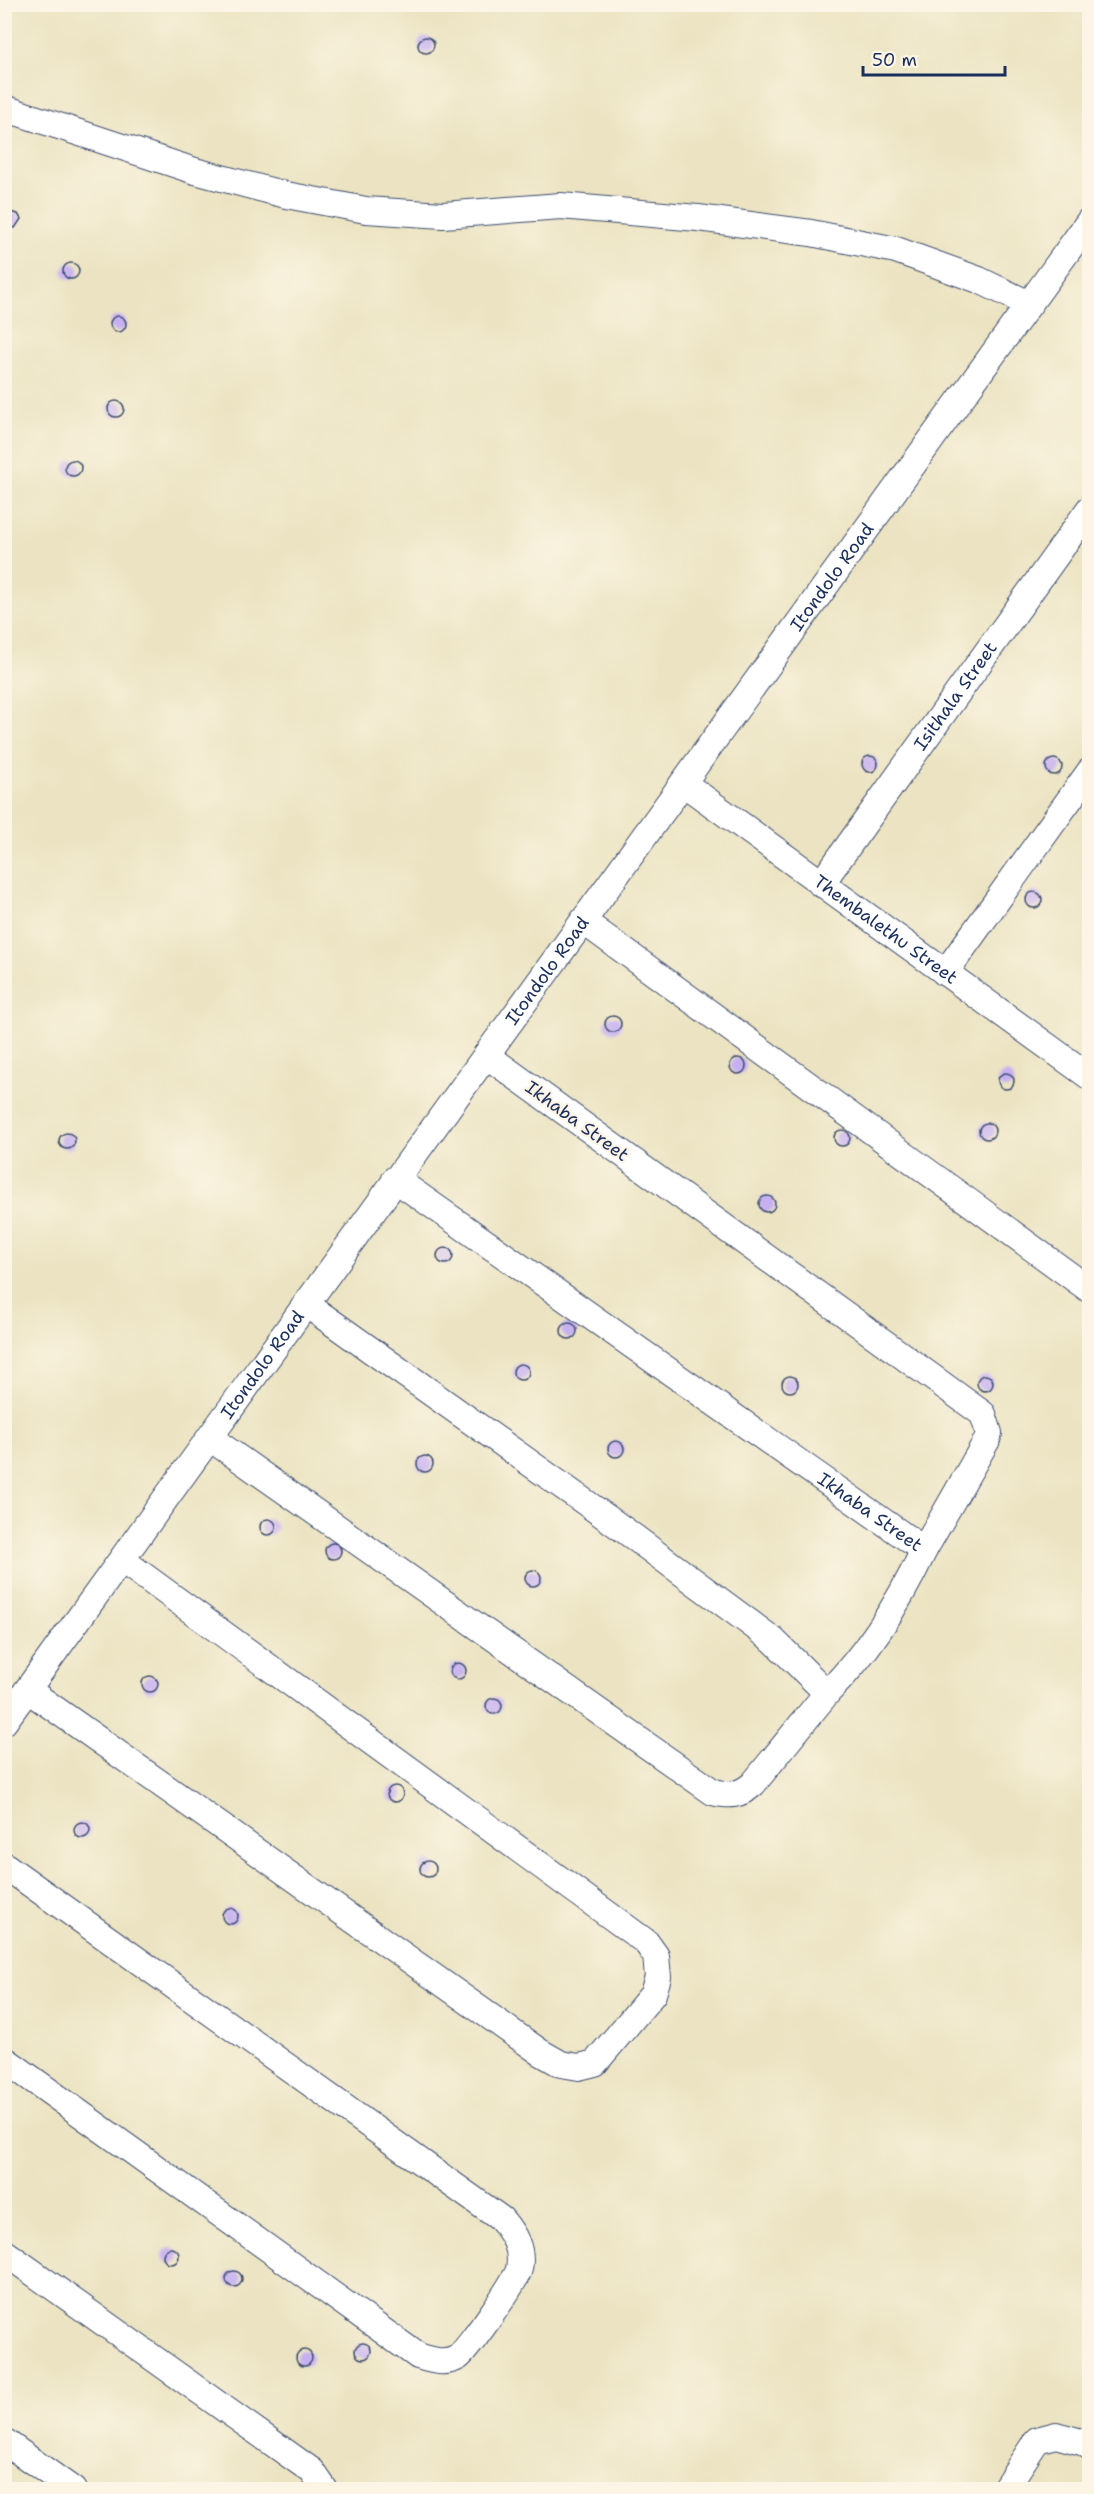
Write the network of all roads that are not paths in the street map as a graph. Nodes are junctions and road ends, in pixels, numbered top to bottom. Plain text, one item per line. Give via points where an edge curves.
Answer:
1 (4, 108) edge
2 (1089, 220) edge
3 (1029, 304) junction
4 (1089, 508) edge
5 (1089, 771) edge
6 (683, 783) junction
7 (822, 884) junction
8 (583, 921) junction
9 (945, 973) junction
10 (486, 1055) junction
11 (1085, 1066) edge
12 (395, 1179) junction
13 (1089, 1290) edge
14 (306, 1304) junction
15 (210, 1438) junction
16 (924, 1550) junction
17 (122, 1560) junction
18 (28, 1690) junction
19 (826, 1693) junction
20 (4, 1722) edge
21 (4, 1865) edge
22 (4, 2059) edge
23 (4, 2252) edge
24 (4, 2441) edge
25 (1088, 2443) edge
26 (73, 2490) edge
27 (326, 2490) edge
28 (1004, 2490) edge

1 - 3 street via 195,171 286,195 366,210 443,215 561,206 811,233 896,250 979,280
2 - 3 street, Itondolo Road
3 - 6 street, Itondolo Road
4 - 7 street, Isithala Street
5 - 9 street
6 - 7 street, Thembalethu Street
6 - 8 street, Itondolo Road
7 - 9 street, Thembalethu Street
8 - 10 street, Itondolo Road
8 - 13 street
9 - 11 street, Thembalethu Street
10 - 12 street, Itondolo Road
10 - 16 street, Ikhaba Street via 983,1414 989,1433 987,1440
12 - 14 street, Itondolo Road
12 - 16 street, Ikhaba Street
14 - 15 street, Itondolo Road
14 - 19 street via 773,1640
15 - 17 street, Itondolo Road
15 - 19 street via 713,1792 729,1796 744,1792
16 - 19 street via 878,1633
17 - 18 street, Itondolo Road
17 - 18 street via 646,1942 656,1956 658,1977 653,1994 595,2063 579,2067 561,2064
18 - 20 street, Itondolo Road
21 - 22 street via 501,2218 514,2235 519,2272 457,2358 438,2363 417,2356
23 - 27 street via 312,2471
24 - 26 street
25 - 28 street via 1056,2435 1037,2440

